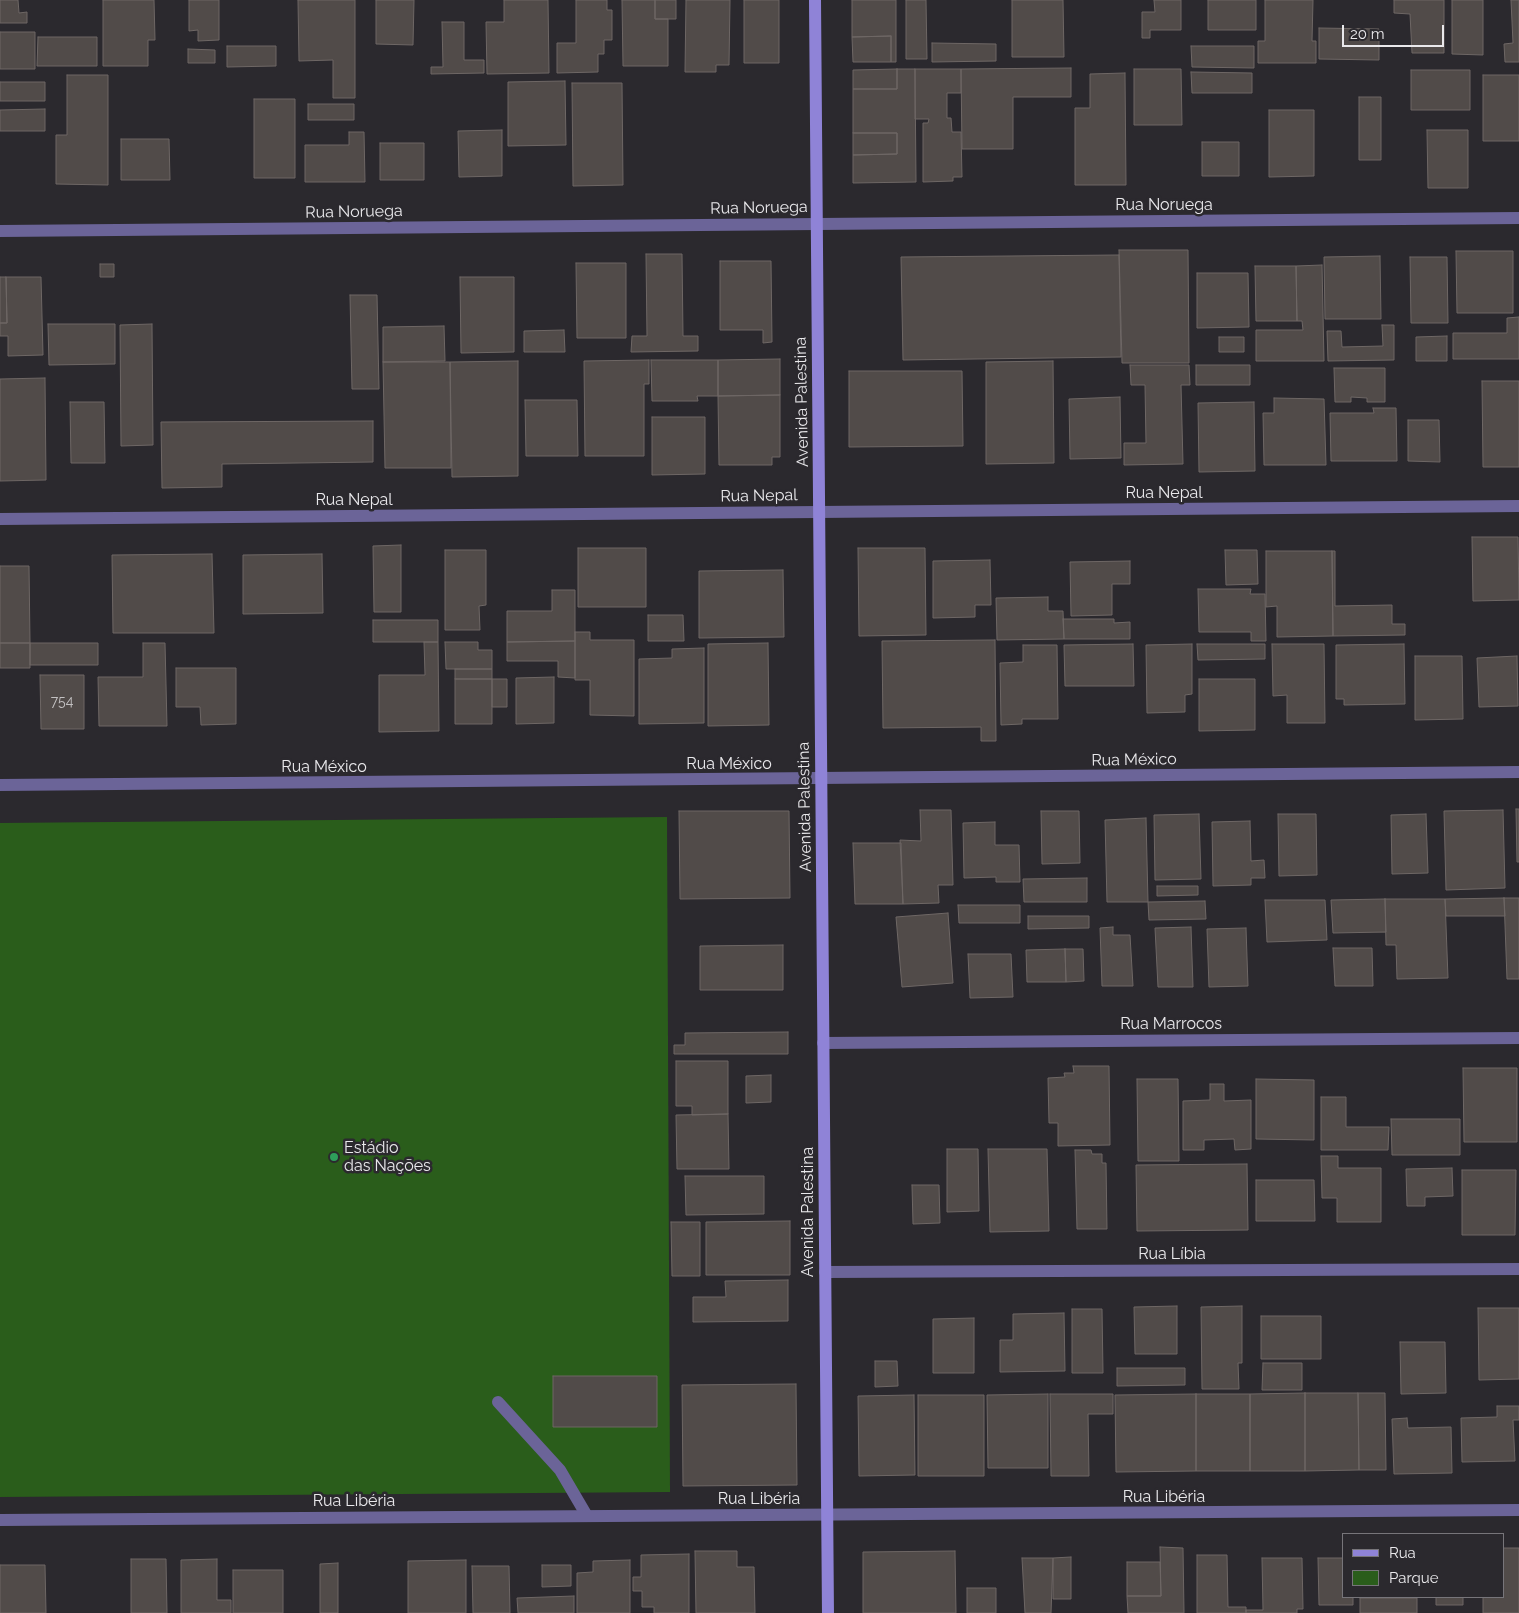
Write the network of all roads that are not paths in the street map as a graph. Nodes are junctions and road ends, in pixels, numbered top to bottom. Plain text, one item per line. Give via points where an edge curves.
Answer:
1 (815, 0) edge
2 (1519, 218) edge
3 (817, 224) junction
4 (0, 231) edge
5 (1519, 506) edge
6 (820, 512) junction
7 (0, 519) edge
8 (1519, 772) edge
9 (822, 780) junction
10 (0, 785) edge
11 (1519, 1038) edge
12 (824, 1043) junction
13 (1519, 1269) edge
14 (825, 1272) junction
15 (498, 1402) dead end
16 (1519, 1510) edge
17 (827, 1515) junction
18 (588, 1516) junction
19 (0, 1520) edge
20 (828, 1613) edge

1 - 3 street, Avenida Palestina
2 - 3 street, Rua Noruega
3 - 4 street, Rua Noruega
3 - 6 street, Avenida Palestina
5 - 6 street, Rua Nepal
6 - 7 street, Rua Nepal
6 - 9 street, Avenida Palestina
8 - 9 street, Rua México
9 - 10 street, Rua México
9 - 12 street, Avenida Palestina
11 - 12 street, Rua Marrocos
12 - 14 street, Avenida Palestina
13 - 14 street, Rua Líbia
14 - 17 street, Avenida Palestina
15 - 18 street via 560,1470
16 - 17 street, Rua Libéria
17 - 18 street, Rua Libéria
17 - 20 street, Avenida Palestina
18 - 19 street, Rua Libéria

